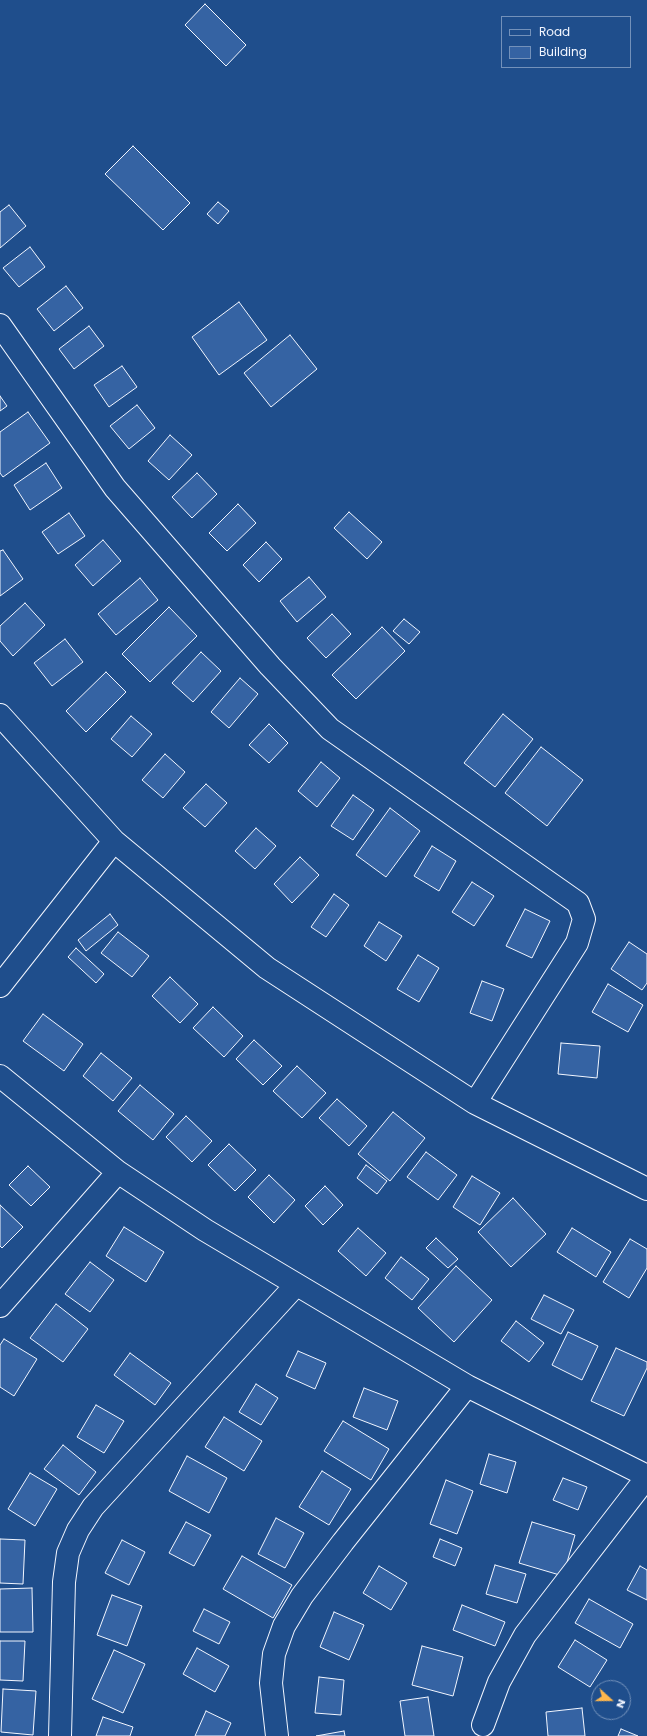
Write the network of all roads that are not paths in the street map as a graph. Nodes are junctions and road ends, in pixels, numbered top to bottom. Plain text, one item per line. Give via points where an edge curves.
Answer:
1 (0, 325) edge
2 (0, 715) edge
3 (114, 841) junction
4 (0, 986) edge
5 (0, 1076) edge
6 (476, 1103) junction
7 (118, 1172) junction
8 (647, 1189) edge
9 (296, 1285) junction
10 (0, 1306) edge
11 (466, 1386) junction
12 (647, 1476) edge
13 (483, 1725) dead end
14 (60, 1736) edge
15 (277, 1736) edge

1 - 6 street via 115,488 270,666 330,729 578,903 584,920 577,943
2 - 3 street
3 - 4 street
3 - 6 street via 267,968
5 - 7 street
6 - 8 street
7 - 9 street via 205,1230
7 - 10 street
9 - 11 street
9 - 14 street via 93,1507 78,1530 68,1553 64,1582
11 - 12 street
11 - 15 street via 333,1554 284,1626 274,1654 271,1683
12 - 13 street via 525,1635 499,1682

